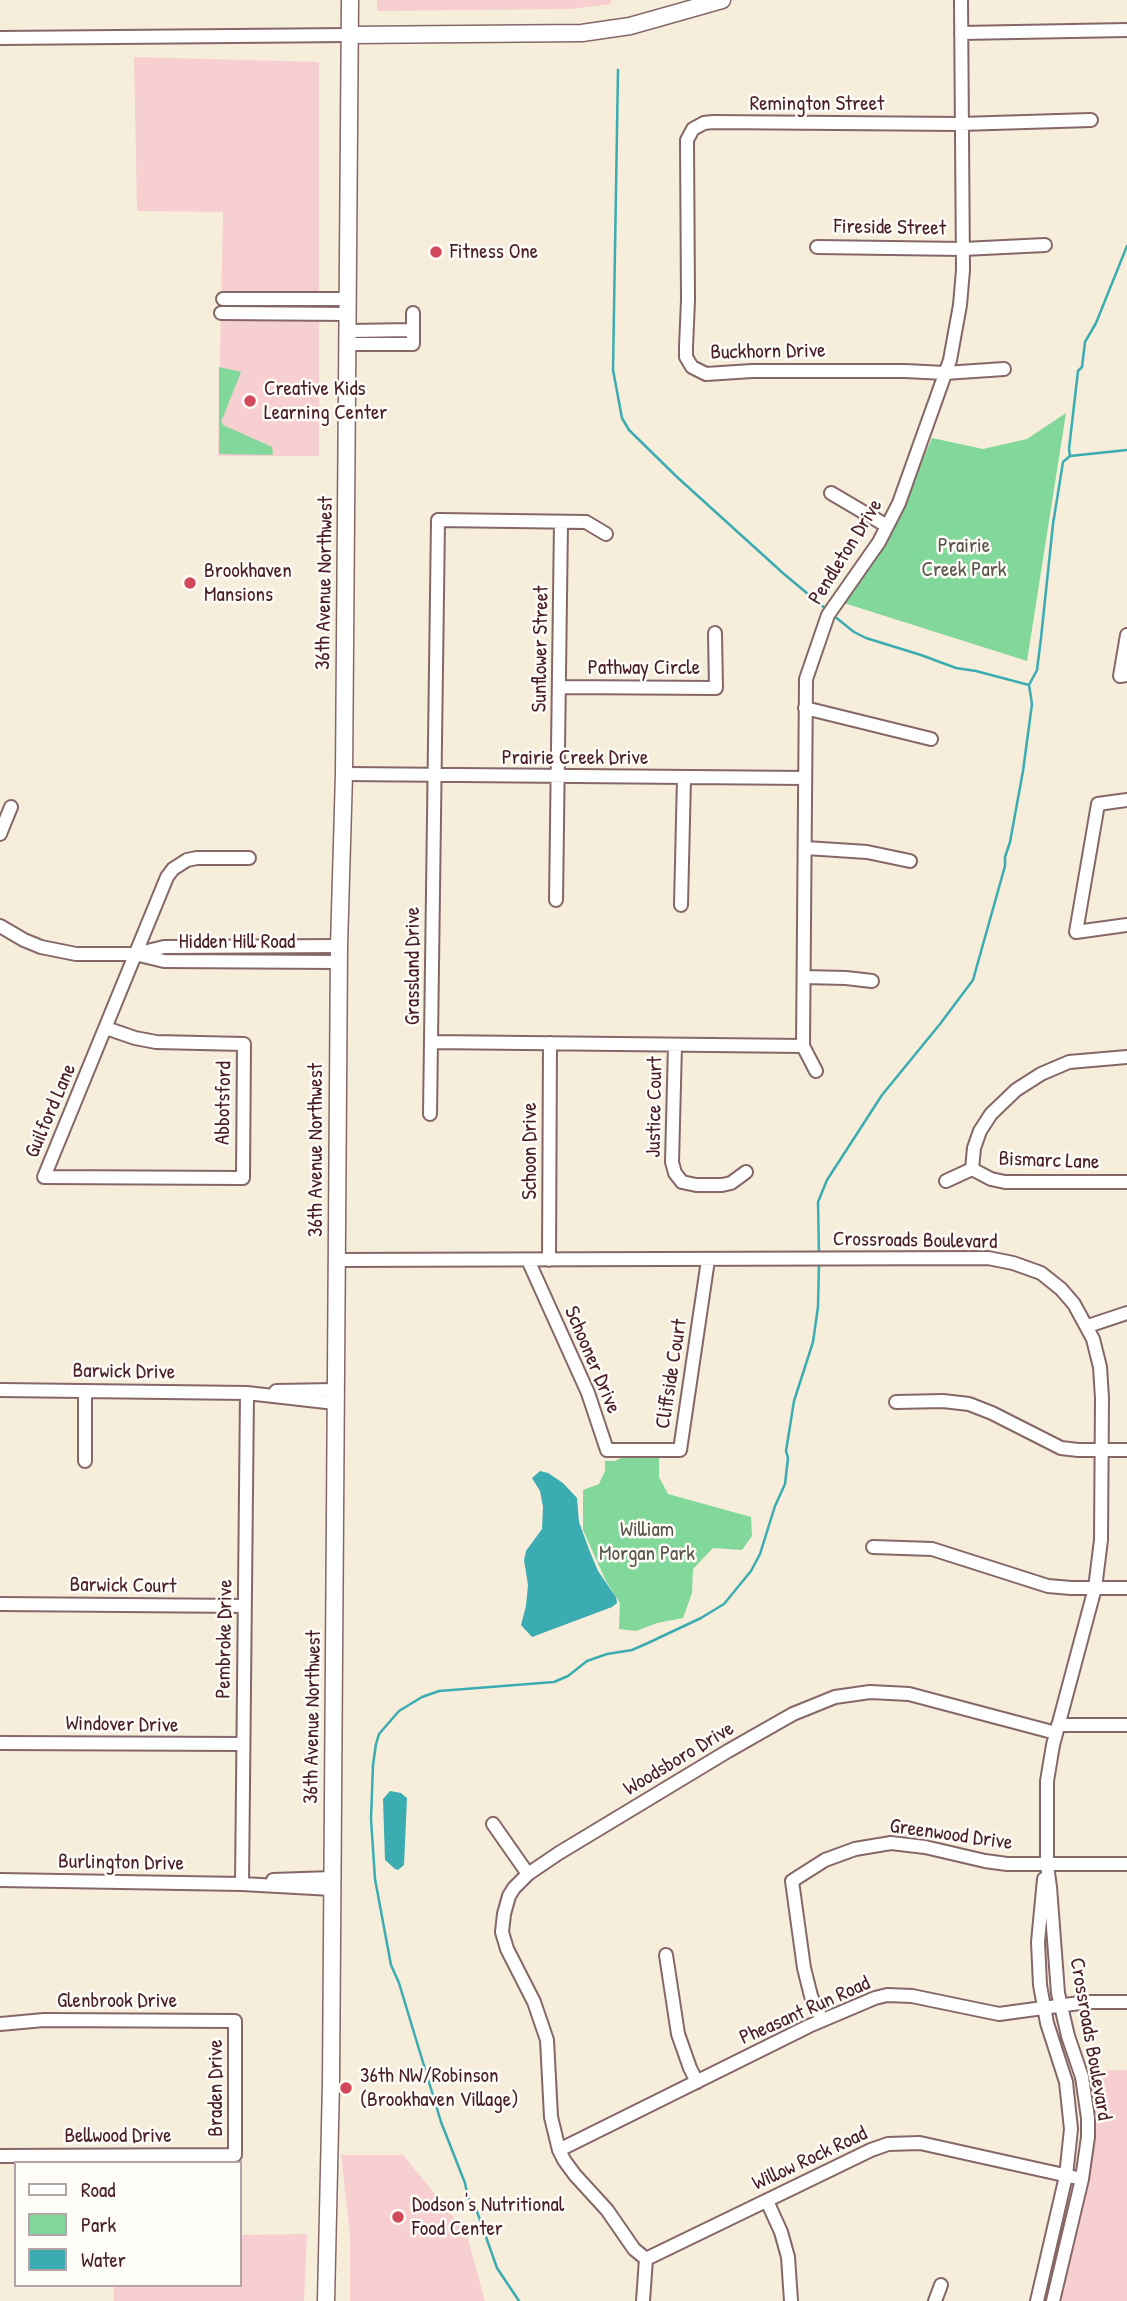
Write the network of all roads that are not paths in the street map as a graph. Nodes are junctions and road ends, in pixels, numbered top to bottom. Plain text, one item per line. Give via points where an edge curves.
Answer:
1 (350, 0) edge
2 (722, 0) edge
3 (961, 0) edge
4 (1127, 30) edge
5 (961, 33) junction
6 (350, 35) junction
7 (0, 38) edge
8 (1091, 120) dead end
9 (960, 124) junction
10 (686, 144) joint
11 (1045, 245) dead end
12 (817, 247) dead end
13 (963, 249) junction
14 (223, 299) dead end
15 (221, 313) dead end
16 (413, 313) dead end
17 (348, 322) junction
18 (1004, 369) dead end
19 (945, 373) junction
20 (831, 493) dead end
21 (561, 522) junction
22 (887, 526) junction
23 (606, 534) dead end
24 (715, 632) dead end
25 (1127, 635) edge
26 (1127, 675) edge
27 (559, 687) junction
28 (805, 708) junction
29 (931, 739) dead end
30 (344, 774) junction
31 (433, 776) junction
32 (559, 777) junction
33 (684, 778) junction
34 (805, 778) junction
35 (1127, 800) edge
36 (11, 807) dead end
37 (0, 834) edge
38 (806, 848) junction
39 (249, 858) dead end
40 (910, 861) dead end
41 (556, 900) dead end
42 (681, 905) dead end
43 (1127, 925) edge
44 (0, 926) edge
45 (135, 954) junction
46 (339, 954) junction
47 (804, 977) junction
48 (872, 981) dead end
49 (106, 1028) junction
50 (432, 1042) junction
51 (550, 1043) junction
52 (675, 1045) junction
53 (803, 1046) junction
54 (1127, 1056) edge
55 (816, 1071) dead end
56 (430, 1114) dead end
57 (972, 1170) junction
58 (746, 1172) dead end
59 (243, 1178) joint
60 (946, 1181) dead end
61 (1127, 1182) edge
62 (549, 1259) junction
63 (708, 1259) junction
64 (336, 1260) junction
65 (528, 1260) junction
66 (1127, 1313) edge
67 (1088, 1326) junction
68 (0, 1390) edge
69 (85, 1391) junction
70 (247, 1393) junction
71 (335, 1396) junction
72 (896, 1402) dead end
73 (635, 1450) joint
74 (1101, 1450) junction
75 (1127, 1450) edge
76 (85, 1461) dead end
77 (873, 1547) dead end
78 (1095, 1588) junction
79 (1127, 1588) edge
80 (0, 1604) edge
81 (245, 1606) junction
82 (1127, 1725) edge
83 (1057, 1729) junction
84 (0, 1743) edge
85 (243, 1744) junction
86 (492, 1824) dead end
87 (1127, 1864) edge
88 (1047, 1865) junction
89 (528, 1874) junction
90 (0, 1880) edge
91 (242, 1884) junction
92 (332, 1884) junction
93 (666, 1955) dead end
94 (1127, 2002) edge
95 (1061, 2006) junction
96 (1044, 2008) junction
97 (822, 2020) junction
98 (235, 2021) joint
99 (0, 2024) edge
100 (698, 2082) junction
101 (559, 2150) junction
102 (235, 2155) joint
103 (0, 2156) edge
104 (1066, 2176) junction
105 (1082, 2179) junction
106 (767, 2201) junction
107 (646, 2259) junction
108 (941, 2286) dead end
109 (326, 2301) edge
110 (643, 2301) edge
111 (791, 2301) edge
112 (935, 2301) edge
113 (1037, 2301) edge
114 (1054, 2301) edge

1 - 6 main road, 36th Avenue Northwest
2 - 6 main road via 630,26 582,33
3 - 5 street, Pendleton Drive
4 - 5 street
5 - 9 street, Pendleton Drive
6 - 7 street
6 - 17 main road, 36th Avenue Northwest
8 - 9 street, Remington Street
9 - 10 street, Remington Street via 713,122 692,129
9 - 13 street, Pendleton Drive
10 - 19 street, Buckhorn Drive via 686,357 692,367 706,374
11 - 13 street, Fireside Street
12 - 13 street, Fireside Street
13 - 19 street, Pendleton Drive via 960,305
14 - 17 street
15 - 17 street
16 - 17 street via 413,344
17 - 30 main road, 36th Avenue Northwest
18 - 19 street, Buckhorn Drive
19 - 22 street, Pendleton Drive
20 - 22 street
21 - 23 street via 586,522
21 - 27 street, Sunflower Street
21 - 31 street, Grassland Drive via 438,520
22 - 28 street, Pendleton Drive via 830,610 806,679
24 - 27 street, Pathway Circle via 716,688
25 - 26 street via 1120,676
27 - 32 street, Sunflower Street
28 - 29 street
28 - 34 street, Pendleton Drive
30 - 31 street, Prairie Creek Drive
30 - 46 main road, 36th Avenue Northwest
31 - 32 street, Prairie Creek Drive
31 - 50 street, Grassland Drive
32 - 33 street, Prairie Creek Drive
32 - 41 street, Sunflower Street
33 - 34 street, Prairie Creek Drive
33 - 42 street
34 - 38 street, Pendleton Drive
35 - 43 street via 1098,804 1076,932
36 - 37 street
38 - 40 street via 867,852
38 - 47 street, Pendleton Drive
39 - 45 street, Guilford Lane via 197,858 173,869
44 - 45 street, Hidden Hill Road via 56,951
45 - 46 street, Hidden Hill Road via 164,961
45 - 49 street, Guilford Lane
46 - 64 main road, 36th Avenue Northwest
47 - 48 street
47 - 53 street, Pendleton Drive
49 - 59 street, Abbotsford via 171,1044 244,1044
49 - 59 street, Guilford Lane via 44,1177
50 - 51 street, Grassland Drive
50 - 56 street
51 - 52 street, Grassland Drive
51 - 62 street, Schoon Drive
52 - 53 street, Grassland Drive
52 - 58 street, Justice Court via 675,1173 682,1182 722,1185
53 - 55 street
54 - 57 street via 1069,1062 1022,1086 991,1114 980,1131
57 - 60 street
57 - 61 street, Bismarc Lane via 1005,1182
62 - 63 street, Crossroads Boulevard
62 - 65 street, Crossroads Boulevard
63 - 67 street, Crossroads Boulevard via 977,1258 1013,1262 1041,1273 1061,1289
63 - 73 street, Cliffside Court via 680,1450
64 - 65 street, Crossroads Boulevard
64 - 71 main road, 36th Avenue Northwest
65 - 73 street, Schooner Drive via 607,1450
66 - 67 street
67 - 74 street, Crossroads Boulevard via 1100,1367
68 - 69 street, Barwick Drive
69 - 70 street, Barwick Drive
69 - 76 street
70 - 71 street, Barwick Drive
70 - 81 street, Pembroke Drive
71 - 92 main road, 36th Avenue Northwest
72 - 74 street via 970,1404 1054,1445
74 - 75 street
74 - 78 street, Crossroads Boulevard via 1101,1540
77 - 78 street via 932,1549 1048,1586
78 - 79 street
78 - 83 street, Crossroads Boulevard
80 - 81 street, Barwick Court
81 - 85 street, Pembroke Drive
82 - 83 street, Woodsboro Drive
83 - 88 street, Crossroads Boulevard via 1047,1781
83 - 89 street, Woodsboro Drive via 909,1694 870,1692 835,1697 785,1718
84 - 85 street, Windover Drive
85 - 91 street, Pembroke Drive
86 - 89 street
87 - 88 street
88 - 95 street, Crossroads Boulevard
88 - 96 street, Crossroads Boulevard via 1038,1942
88 - 97 street, Greenwood Drive via 985,1861 891,1843 842,1852 807,1870 792,1881 804,1968
89 - 101 street, Woodsboro Drive via 509,1896 502,1931 541,2020
90 - 91 street, Burlington Drive
91 - 92 street, Burlington Drive
92 - 109 main road, 36th Avenue Northwest
93 - 100 street via 678,2034
94 - 95 street, Pheasant Run Road
95 - 96 street, Pheasant Run Road
95 - 105 street, Crossroads Boulevard via 1087,2108
96 - 97 street, Pheasant Run Road via 999,2014 926,1998 887,1995
96 - 104 street, Crossroads Boulevard via 1070,2105
97 - 100 street, Pheasant Run Road
98 - 99 street, Glenbrook Drive
98 - 102 street, Braden Drive
100 - 101 street, Pheasant Run Road
101 - 107 street
102 - 103 street, Bellwood Drive
104 - 105 street, Willow Rock Road
104 - 106 street, Willow Rock Road via 920,2143 899,2143 871,2150
104 - 113 street, Crossroads Boulevard
105 - 114 street, Crossroads Boulevard
106 - 107 street, Willow Rock Road
106 - 111 street via 788,2257
107 - 110 street
108 - 112 street

